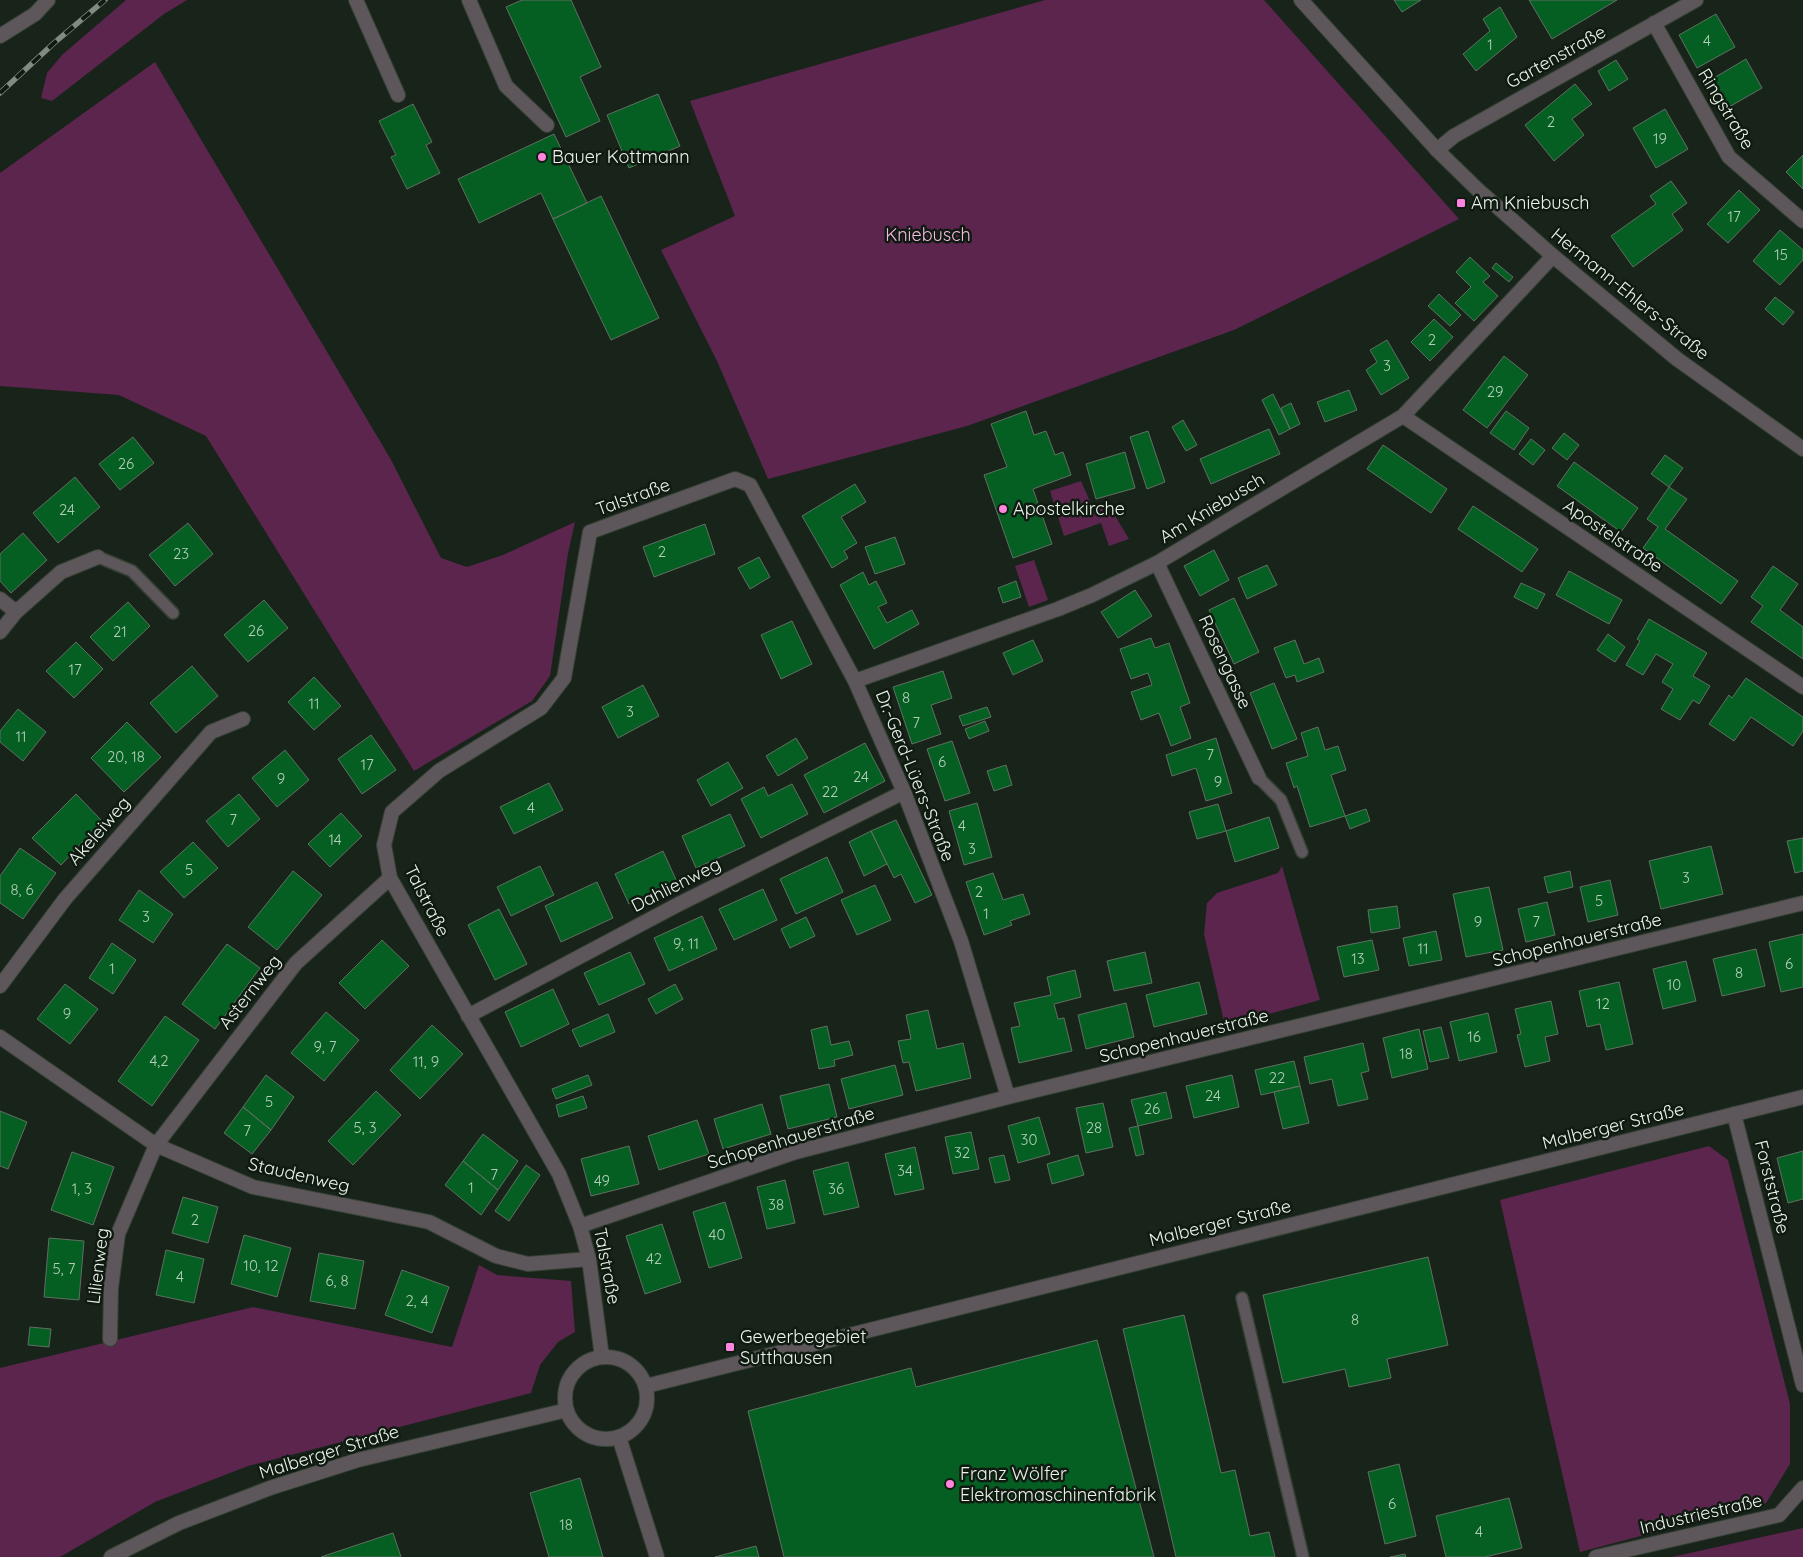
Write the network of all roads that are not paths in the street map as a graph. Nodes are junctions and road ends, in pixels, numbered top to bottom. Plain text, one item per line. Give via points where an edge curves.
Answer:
1 (48, 0) edge
2 (356, 0) edge
3 (468, 0) edge
4 (1301, 0) edge
5 (1696, 0) edge
6 (1654, 24) junction
7 (0, 36) edge
8 (398, 95) dead end
9 (547, 125) dead end
10 (1437, 150) junction
11 (1803, 221) edge
12 (1553, 256) junction
13 (1403, 416) junction
14 (1803, 449) edge
15 (750, 485) joint
16 (98, 557) joint
17 (1157, 563) junction
18 (0, 599) edge
19 (16, 612) junction
20 (173, 613) dead end
21 (0, 632) edge
22 (855, 681) junction
23 (1803, 687) edge
24 (243, 719) dead end
25 (1259, 778) joint
26 (904, 792) junction
27 (1302, 852) dead end
28 (390, 878) junction
29 (1803, 904) edge
30 (0, 986) edge
31 (468, 1016) junction
32 (0, 1037) edge
33 (1008, 1097) junction
34 (1803, 1097) edge
35 (1734, 1114) junction
36 (156, 1145) junction
37 (580, 1226) junction
38 (589, 1259) junction
39 (1242, 1298) dead end
40 (110, 1339) dead end
41 (602, 1356) junction
42 (1803, 1385) edge
43 (646, 1386) junction
44 (567, 1410) junction
45 (619, 1437) junction
46 (1803, 1488) edge
47 (111, 1557) edge
48 (657, 1557) edge
49 (1303, 1557) edge
50 (1596, 1557) edge

1 - 7 street via 35,14
2 - 8 street
3 - 9 street via 506,86
4 - 10 street, Hermann-Ehlers-Straße
5 - 6 street, Gartenstraße
6 - 10 street, Gartenstraße via 1454,136
6 - 11 street, Ringstraße via 1729,157
10 - 12 street, Hermann-Ehlers-Straße
12 - 13 street, Am Kniebusch
12 - 14 street, Hermann-Ehlers-Straße via 1677,359
13 - 17 street, Am Kniebusch
13 - 23 street, Apostelstraße
15 - 22 street, Dr.-Gerd-Lüers-Straße
15 - 28 street, Talstraße via 735,479 590,532 564,678 541,708 439,771 392,812 384,845
16 - 19 street via 61,572
16 - 20 lane via 132,571
17 - 22 street, Am Kniebusch via 1058,609
17 - 25 street, Rosengasse
18 - 19 street
19 - 21 street
22 - 26 street, Dr.-Gerd-Lüers-Straße
24 - 30 street, Akeleiweg via 211,732 66,899
25 - 27 lane via 1281,800
26 - 31 street, Dahlienweg via 678,904
26 - 33 street, Dr.-Gerd-Lüers-Straße via 961,941
28 - 31 street, Talstraße
28 - 36 street, Asternweg via 296,963
29 - 33 street, Schopenhauerstraße
31 - 37 street, Talstraße via 558,1174
32 - 36 street, Staudenweg
33 - 37 street, Schopenhauerstraße via 796,1152
34 - 35 street, Malberger Straße
35 - 42 street, Forststraße
35 - 43 street, Malberger Straße
36 - 38 street, Staudenweg via 253,1187 429,1222 496,1256 528,1264
36 - 40 street, Lilienweg via 118,1234 111,1288
37 - 38 street, Talstraße
38 - 41 street, Talstraße
39 - 49 lane
41 - 43 street via 629,1363 640,1373
41 - 44 street via 591,1359 572,1375 567,1386
43 - 45 street via 646,1411 635,1427
44 - 45 street via 582,1431 606,1439
44 - 47 street, Malberger Straße via 358,1460 270,1488 179,1523
45 - 48 street
46 - 50 street, Industriestraße via 1779,1515

